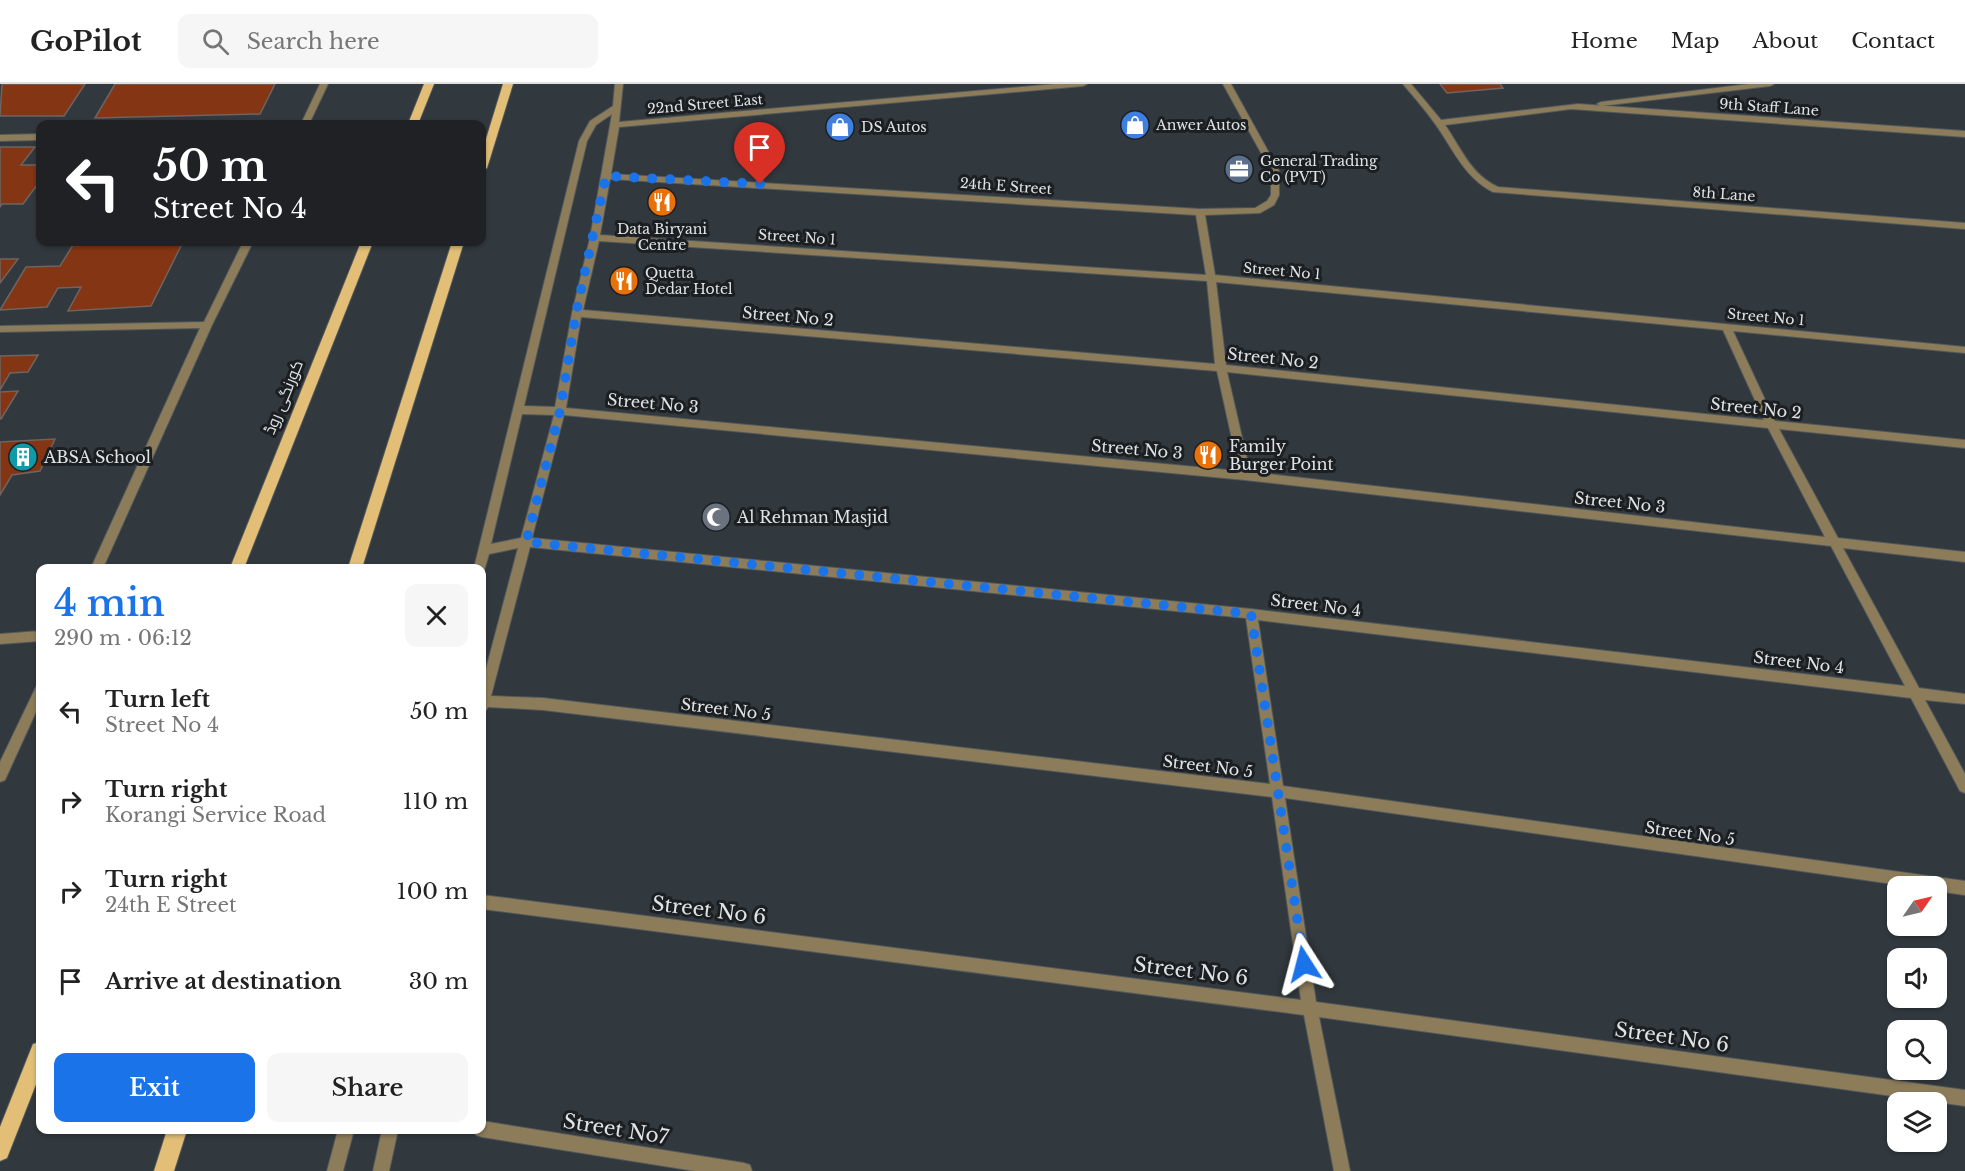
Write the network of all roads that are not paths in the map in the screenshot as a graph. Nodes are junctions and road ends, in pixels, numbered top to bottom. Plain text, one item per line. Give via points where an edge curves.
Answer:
1 (324, 84) edge
2 (429, 84) edge
3 (508, 84) edge
4 (619, 84) edge
5 (1083, 84) edge
6 (1227, 84) edge
7 (1407, 84) edge
8 (1770, 84) edge
9 (1571, 107) junction
10 (615, 108) junction
11 (307, 120) edge
12 (415, 120) edge
13 (1439, 123) junction
14 (615, 125) junction
15 (1965, 134) edge
16 (36, 137) edge
17 (0, 138) edge
18 (486, 155) edge
19 (606, 176) junction
20 (1200, 212) junction
21 (1965, 226) edge
22 (595, 238) junction
23 (246, 246) edge
24 (365, 246) edge
25 (457, 246) edge
26 (1211, 278) junction
27 (576, 313) junction
28 (207, 324) junction
29 (1726, 327) junction
30 (0, 329) edge
31 (1965, 350) edge
32 (1221, 368) junction
33 (519, 410) junction
34 (560, 411) junction
35 (1771, 424) junction
36 (1965, 444) edge
37 (1245, 476) junction
38 (526, 542) junction
39 (1834, 543) junction
40 (484, 550) junction
41 (1965, 557) edge
42 (99, 564) edge
43 (239, 564) edge
44 (356, 564) edge
45 (481, 564) edge
46 (1251, 614) junction
47 (36, 636) edge
48 (0, 639) edge
49 (486, 688) edge
50 (1915, 693) junction
51 (1965, 699) edge
52 (36, 700) edge
53 (486, 703) edge
54 (0, 776) edge
55 (1965, 788) edge
56 (1276, 791) junction
57 (1965, 888) edge
58 (486, 903) edge
59 (1310, 1008) junction
60 (36, 1061) edge
61 (1965, 1098) edge
62 (486, 1130) edge
63 (176, 1134) edge
64 (345, 1134) edge
65 (389, 1134) edge
66 (0, 1151) edge
67 (164, 1171) edge
68 (335, 1171) edge
69 (381, 1171) edge
70 (744, 1171) edge
71 (1342, 1171) edge

1 - 11 street
2 - 12 main road
3 - 18 main road
4 - 10 street
5 - 14 street, 22nd Street East
6 - 20 street, 24th E Street via 1275,171 1275,195 1271,203 1257,211
7 - 13 street
8 - 9 street
9 - 13 street
9 - 15 street, 9th Staff Lane
10 - 14 street
10 - 33 street via 593,123 583,141
13 - 21 street, 8th Lane via 1473,175 1496,190
14 - 19 street
16 - 17 street
19 - 20 street, 24th E Street
19 - 22 street
20 - 26 street
22 - 26 street, Street No 1
22 - 27 street
23 - 28 street
24 - 43 main road, کورنگی روڈ
25 - 44 main road
26 - 29 street, Street No 1
26 - 32 street
27 - 32 street, Street No 2
27 - 34 street
28 - 30 street
28 - 42 street
29 - 31 street, Street No 1
29 - 35 street
32 - 35 street, Street No 2
32 - 37 street
33 - 34 street, Street No 3
33 - 40 street
34 - 37 street, Street No 3
34 - 38 street
35 - 36 street, Street No 2
35 - 39 street
37 - 39 street, Street No 3
38 - 40 street, Street No 4
38 - 46 street, Street No 4
38 - 49 street
39 - 41 street, Street No 3
39 - 50 street
40 - 45 street
46 - 50 street, Street No 4
46 - 56 street
47 - 48 street
50 - 51 street, Street No 4
50 - 55 street
52 - 54 street
53 - 56 street, Street No 5 via 543,704
56 - 57 street, Street No 5
56 - 59 street
58 - 59 street, Street No 6
59 - 61 street, Street No 6
59 - 71 street
60 - 66 main road
62 - 70 street, Street No7
63 - 67 main road
64 - 68 street
65 - 69 street

